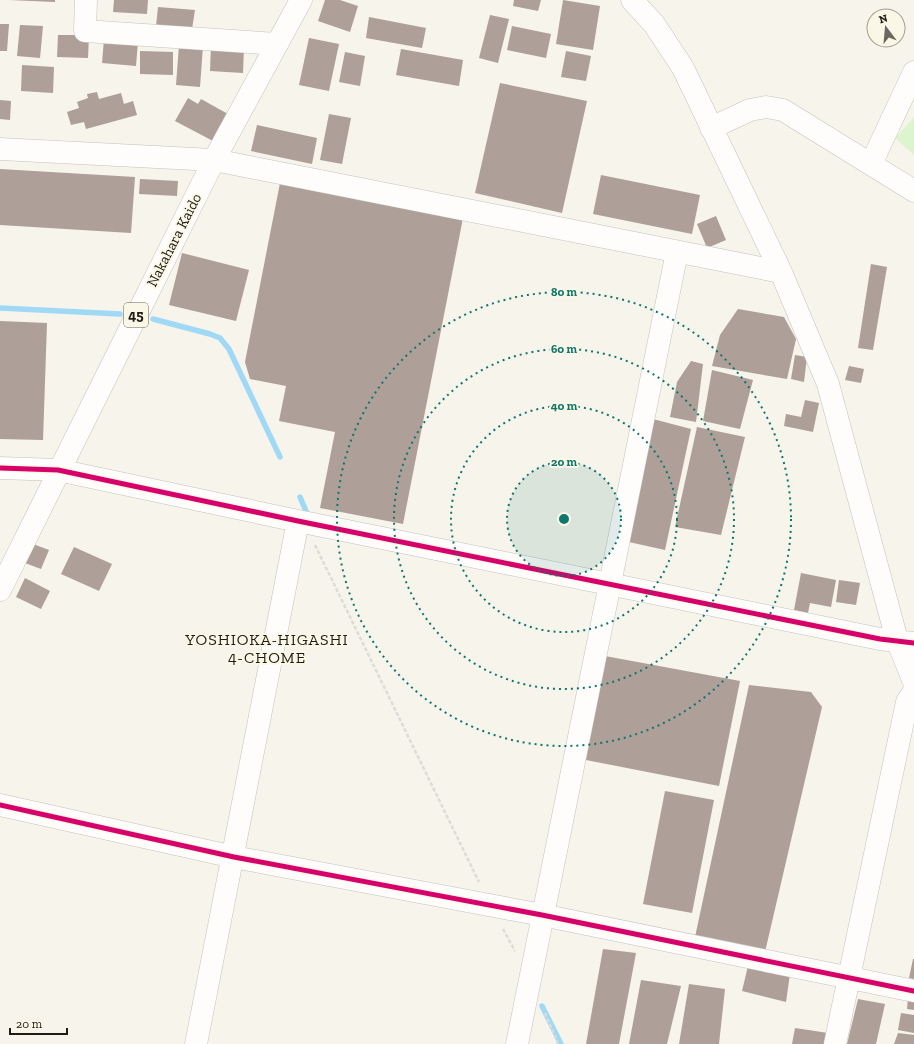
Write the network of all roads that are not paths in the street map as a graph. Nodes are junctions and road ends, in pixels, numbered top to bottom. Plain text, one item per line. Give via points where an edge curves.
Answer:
1 (86, 0) edge
2 (301, 0) edge
3 (632, 0) edge
4 (277, 44) junction
5 (914, 72) edge
6 (711, 128) junction
7 (0, 149) edge
8 (214, 160) junction
9 (870, 164) junction
10 (914, 191) edge
11 (677, 252) junction
12 (780, 272) junction
13 (0, 468) edge
14 (58, 470) junction
15 (301, 522) junction
16 (608, 585) junction
17 (0, 590) edge
18 (905, 641) edge
19 (914, 682) edge
20 (914, 691) edge
21 (0, 805) edge
22 (234, 857) junction
23 (542, 915) junction
24 (847, 978) junction
25 (914, 991) edge
26 (196, 1044) edge
27 (517, 1044) edge
28 (835, 1044) edge

1 - 4 street via 85,31
2 - 4 street, Nakahara Kaido / 45
3 - 6 street via 654,24 672,50
4 - 8 street, Nakahara Kaido / 45
5 - 9 street
6 - 9 street via 750,110 766,107 783,110
6 - 12 street
7 - 8 street
8 - 11 street
8 - 14 street, Nakahara Kaido / 45
9 - 10 street
11 - 12 street
11 - 16 street
12 - 18 street via 828,384
13 - 14 street
14 - 15 street
14 - 17 street, Nakahara Kaido / 45
15 - 16 street
15 - 22 street
16 - 18 street via 880,639
16 - 23 street
18 - 19 street
20 - 24 street via 907,702
21 - 22 street
22 - 23 street
22 - 26 street
23 - 24 street
23 - 27 street
24 - 25 street
24 - 28 street

